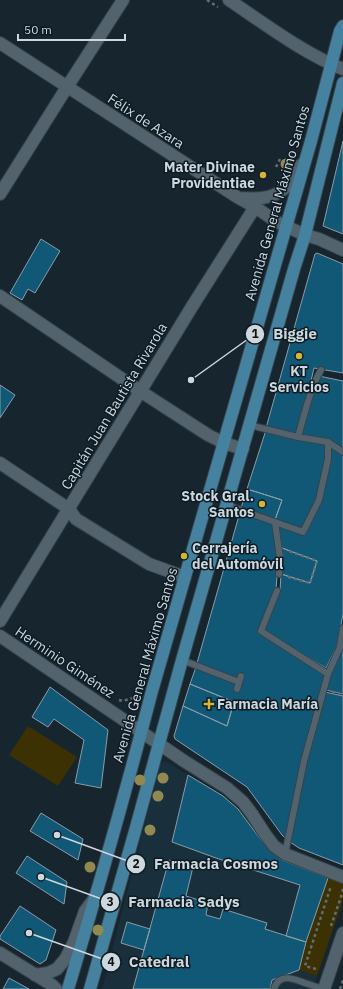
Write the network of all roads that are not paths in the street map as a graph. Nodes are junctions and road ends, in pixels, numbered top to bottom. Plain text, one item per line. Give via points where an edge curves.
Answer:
1 (123, 0) edge
2 (229, 0) edge
3 (343, 26) edge
4 (0, 43) edge
5 (332, 64) junction
6 (343, 69) edge
7 (343, 83) edge
8 (67, 87) junction
9 (311, 141) junction
10 (0, 194) edge
11 (237, 197) junction
12 (255, 207) junction
13 (286, 227) junction
14 (305, 234) junction
15 (343, 250) edge
16 (0, 296) edge
17 (321, 370) dead end
18 (140, 391) junction
19 (250, 425) junction
20 (298, 437) junction
21 (328, 442) junction
22 (224, 443) junction
23 (243, 449) junction
24 (343, 452) edge
25 (0, 463) edge
26 (227, 505) junction
27 (69, 509) junction
28 (275, 522) junction
29 (279, 574) road end
30 (185, 577) junction
31 (278, 591) dead end
32 (0, 621) edge
33 (343, 628) edge
34 (0, 636) edge
35 (182, 660) junction
36 (328, 674) junction
37 (237, 689) dead end
38 (141, 732) junction
39 (159, 744) junction
40 (285, 854) junction
41 (338, 880) edge
42 (96, 896) junction
43 (343, 933) edge
44 (0, 953) edge
45 (35, 975) junction
46 (56, 989) edge
47 (68, 989) edge
48 (90, 989) edge
49 (274, 989) edge
50 (324, 989) edge

1 - 8 street
2 - 5 street via 308,52
3 - 5 main road, Avenida General Máximo Santos
4 - 8 street, Félix de Azara
5 - 6 street
5 - 9 main road, Avenida General Máximo Santos
7 - 14 main road
8 - 10 street
8 - 11 street, Félix de Azara
9 - 11 street via 296,176 285,188 274,195 262,198
9 - 13 main road, Avenida General Máximo Santos
11 - 12 street, Félix de Azara
12 - 13 street, Félix de Azara
12 - 18 street, Capitán Juan Bautista Rivarola
13 - 14 street, Félix de Azara
13 - 22 main road, Avenida General Máximo Santos
14 - 15 street, Félix de Azara
14 - 19 main road
16 - 18 street
17 - 20 lane
18 - 22 street
18 - 27 street, Capitán Juan Bautista Rivarola
19 - 20 lane
19 - 23 main road
20 - 21 lane
21 - 24 lane
21 - 28 lane via 328,459 318,500 303,532
22 - 23 street
22 - 30 main road, Avenida General Máximo Santos
23 - 26 main road
25 - 27 street
26 - 28 lane
26 - 35 main road
27 - 30 street via 76,518 149,564
27 - 32 street, Capitán Juan Bautista Rivarola
28 - 29 lane via 280,558
30 - 38 main road, Avenida General Máximo Santos
31 - 36 lane via 261,631
33 - 36 lane via 340,647
34 - 38 street, Herminio Giménez
35 - 37 lane via 240,679
35 - 39 main road
36 - 40 lane via 304,761
38 - 39 street, Herminio Giménez
38 - 42 main road, Avenida General Máximo Santos
39 - 40 street, Herminio Giménez via 227,788 243,802 274,846
39 - 48 main road
40 - 41 street, Herminio Giménez
42 - 45 street via 85,911 74,942 63,962 57,969
42 - 47 main road, Avenida General Máximo Santos
43 - 50 street
44 - 45 street
45 - 46 street
49 - 50 lane via 275,984 289,977

